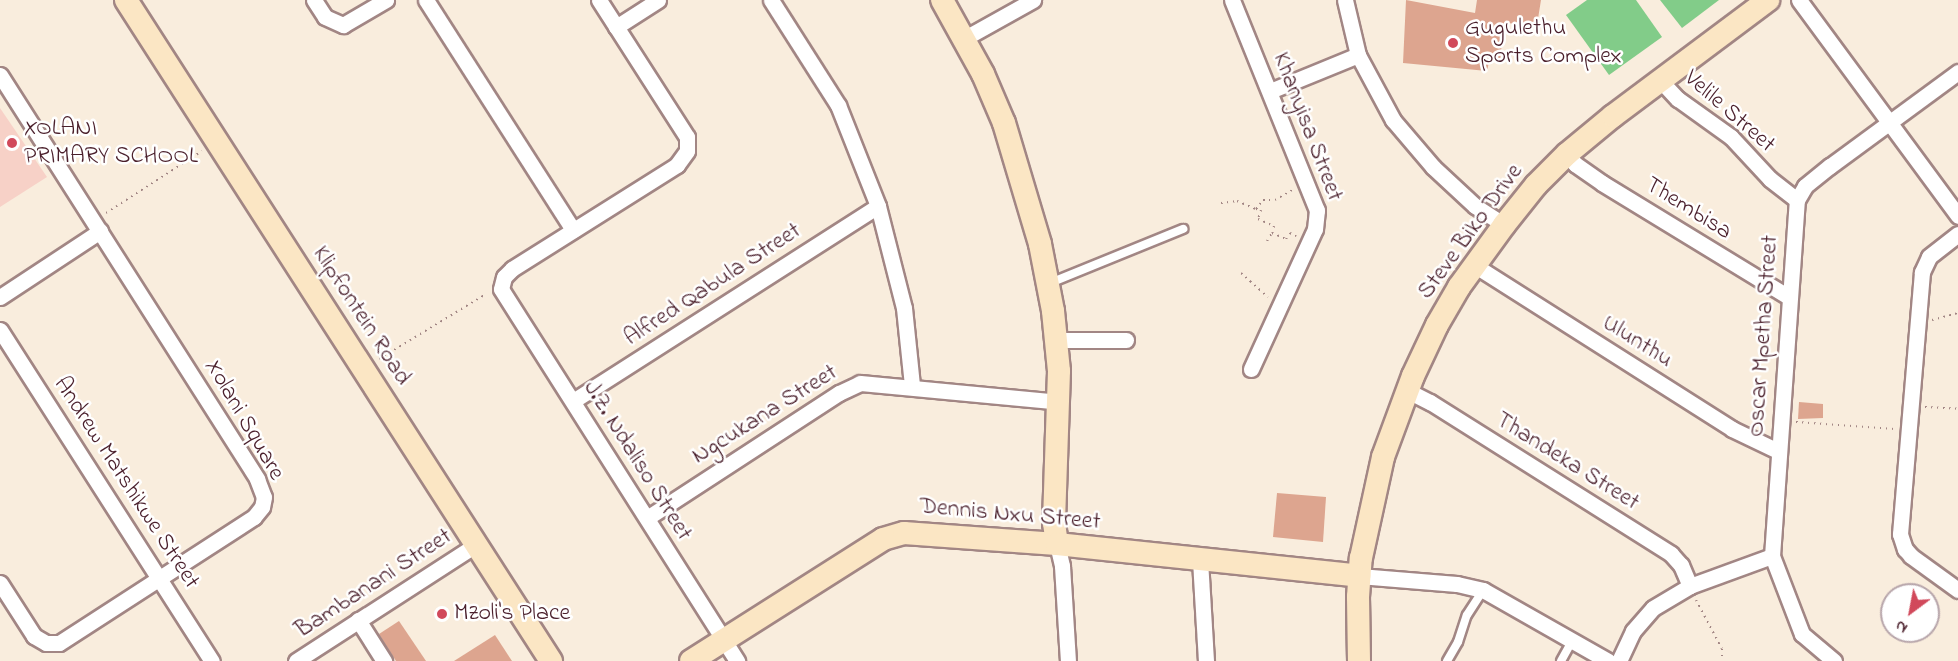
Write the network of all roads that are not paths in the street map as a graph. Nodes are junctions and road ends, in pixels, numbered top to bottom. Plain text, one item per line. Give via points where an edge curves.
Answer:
1 (126, 0) edge
2 (314, 0) edge
3 (386, 0) edge
4 (426, 0) edge
5 (599, 0) edge
6 (658, 0) edge
7 (771, 0) edge
8 (942, 0) edge
9 (1033, 0) edge
10 (1232, 0) edge
11 (1345, 0) edge
12 (1768, 0) edge
13 (1799, 0) edge
14 (616, 27) junction
15 (965, 38) junction
16 (1358, 55) junction
17 (1958, 72) edge
18 (0, 75) edge
19 (1660, 80) junction
20 (1270, 91) junction
21 (1889, 122) junction
22 (1567, 154) junction
23 (1797, 200) junction
24 (878, 206) junction
25 (1958, 216) edge
26 (100, 223) junction
27 (1504, 225) junction
28 (1183, 229) dead end
29 (573, 230) junction
30 (1958, 234) edge
31 (1474, 265) junction
32 (1048, 284) junction
33 (0, 297) edge
34 (1789, 297) junction
35 (0, 330) edge
36 (1056, 340) junction
37 (1126, 340) dead end
38 (1251, 369) dead end
39 (912, 386) junction
40 (1406, 390) junction
41 (573, 401) junction
42 (1060, 402) junction
43 (1778, 451) junction
44 (647, 518) junction
45 (477, 544) junction
46 (1057, 544) junction
47 (1772, 555) junction
48 (1200, 560) junction
49 (1359, 576) junction
50 (160, 577) junction
51 (0, 584) edge
52 (1690, 586) junction
53 (1483, 590) junction
54 (1958, 590) edge
55 (358, 620) junction
56 (724, 640) junction
57 (1572, 641) junction
58 (212, 661) edge
59 (296, 661) edge
60 (384, 661) edge
61 (551, 661) edge
62 (692, 661) edge
63 (737, 661) edge
64 (1068, 661) edge
65 (1206, 661) edge
66 (1359, 661) edge
67 (1447, 661) edge
68 (1561, 661) edge
69 (1608, 661) edge
70 (1619, 661) edge
71 (1834, 661) edge

1 - 45 main road, Klipfontein Road
2 - 3 street via 325,17 343,25
4 - 29 street
5 - 14 street
6 - 14 street
7 - 24 street via 838,105
8 - 15 main road
9 - 15 street
10 - 20 street, Khanyisa Street
11 - 16 street
12 - 19 main road, Steve Biko Drive
13 - 21 street
14 - 29 street via 687,137 688,147 677,165
15 - 32 main road via 1004,123 1031,207
16 - 20 street
16 - 27 street via 1407,138 1475,206
17 - 21 street
18 - 26 street, Xolani Square
19 - 22 main road, Steve Biko Drive
19 - 23 street, Velile Street via 1678,99 1731,137 1770,179
20 - 38 street, Khanyisa Street via 1318,220
21 - 23 street via 1805,186
21 - 25 street
22 - 27 main road, Steve Biko Drive
22 - 34 street, Thembisa via 1602,183
23 - 34 street, Oscar Mpetha Street
24 - 39 street via 904,308
24 - 41 street, Alfred Qabula Street
26 - 33 street
26 - 50 street, Xolani Square via 264,492 262,507 254,517
27 - 31 main road, Steve Biko Drive
28 - 32 lane
29 - 41 street, J.Z. Ndaliso Street via 512,269 501,285 504,297
30 - 54 street via 1925,263 1920,287 1901,542 1911,556
31 - 40 main road, Steve Biko Drive via 1437,326
31 - 43 street, Ulunthu via 1732,429
32 - 36 main road
34 - 43 street, Oscar Mpetha Street
35 - 50 street, Andrew Matshikwe Street
36 - 37 street
36 - 42 main road
39 - 42 street, Ngcukana Street
39 - 44 street, Ngcukana Street via 871,382 854,385
40 - 49 main road, Steve Biko Drive via 1371,503
40 - 52 street, Thandeka Street via 1671,554
41 - 44 street, J.Z. Ndaliso Street
42 - 46 main road via 1054,523
43 - 47 street, Oscar Mpetha Street
44 - 56 street, J.Z. Ndaliso Street
45 - 55 street, Bambanani Street
45 - 61 main road, Klipfontein Road
46 - 48 main road, Dennis Nxu Street
46 - 56 main road, Dennis Nxu Street via 893,535
46 - 64 street
47 - 52 street
47 - 71 street, Oscar Mpetha Street via 1802,634
48 - 49 main road, Dennis Nxu Street
48 - 65 street
49 - 53 street via 1457,584
49 - 66 main road, Steve Biko Drive
50 - 51 street, Xolani Square via 65,641 54,643 42,641 32,633
50 - 58 street, Andrew Matshikwe Street
52 - 70 street via 1645,615
53 - 57 street
53 - 67 lane
55 - 59 street, Bambanani Street
55 - 60 street
56 - 62 main road, Dennis Nxu Street
56 - 63 street, J.Z. Ndaliso Street
57 - 68 lane
57 - 69 street

